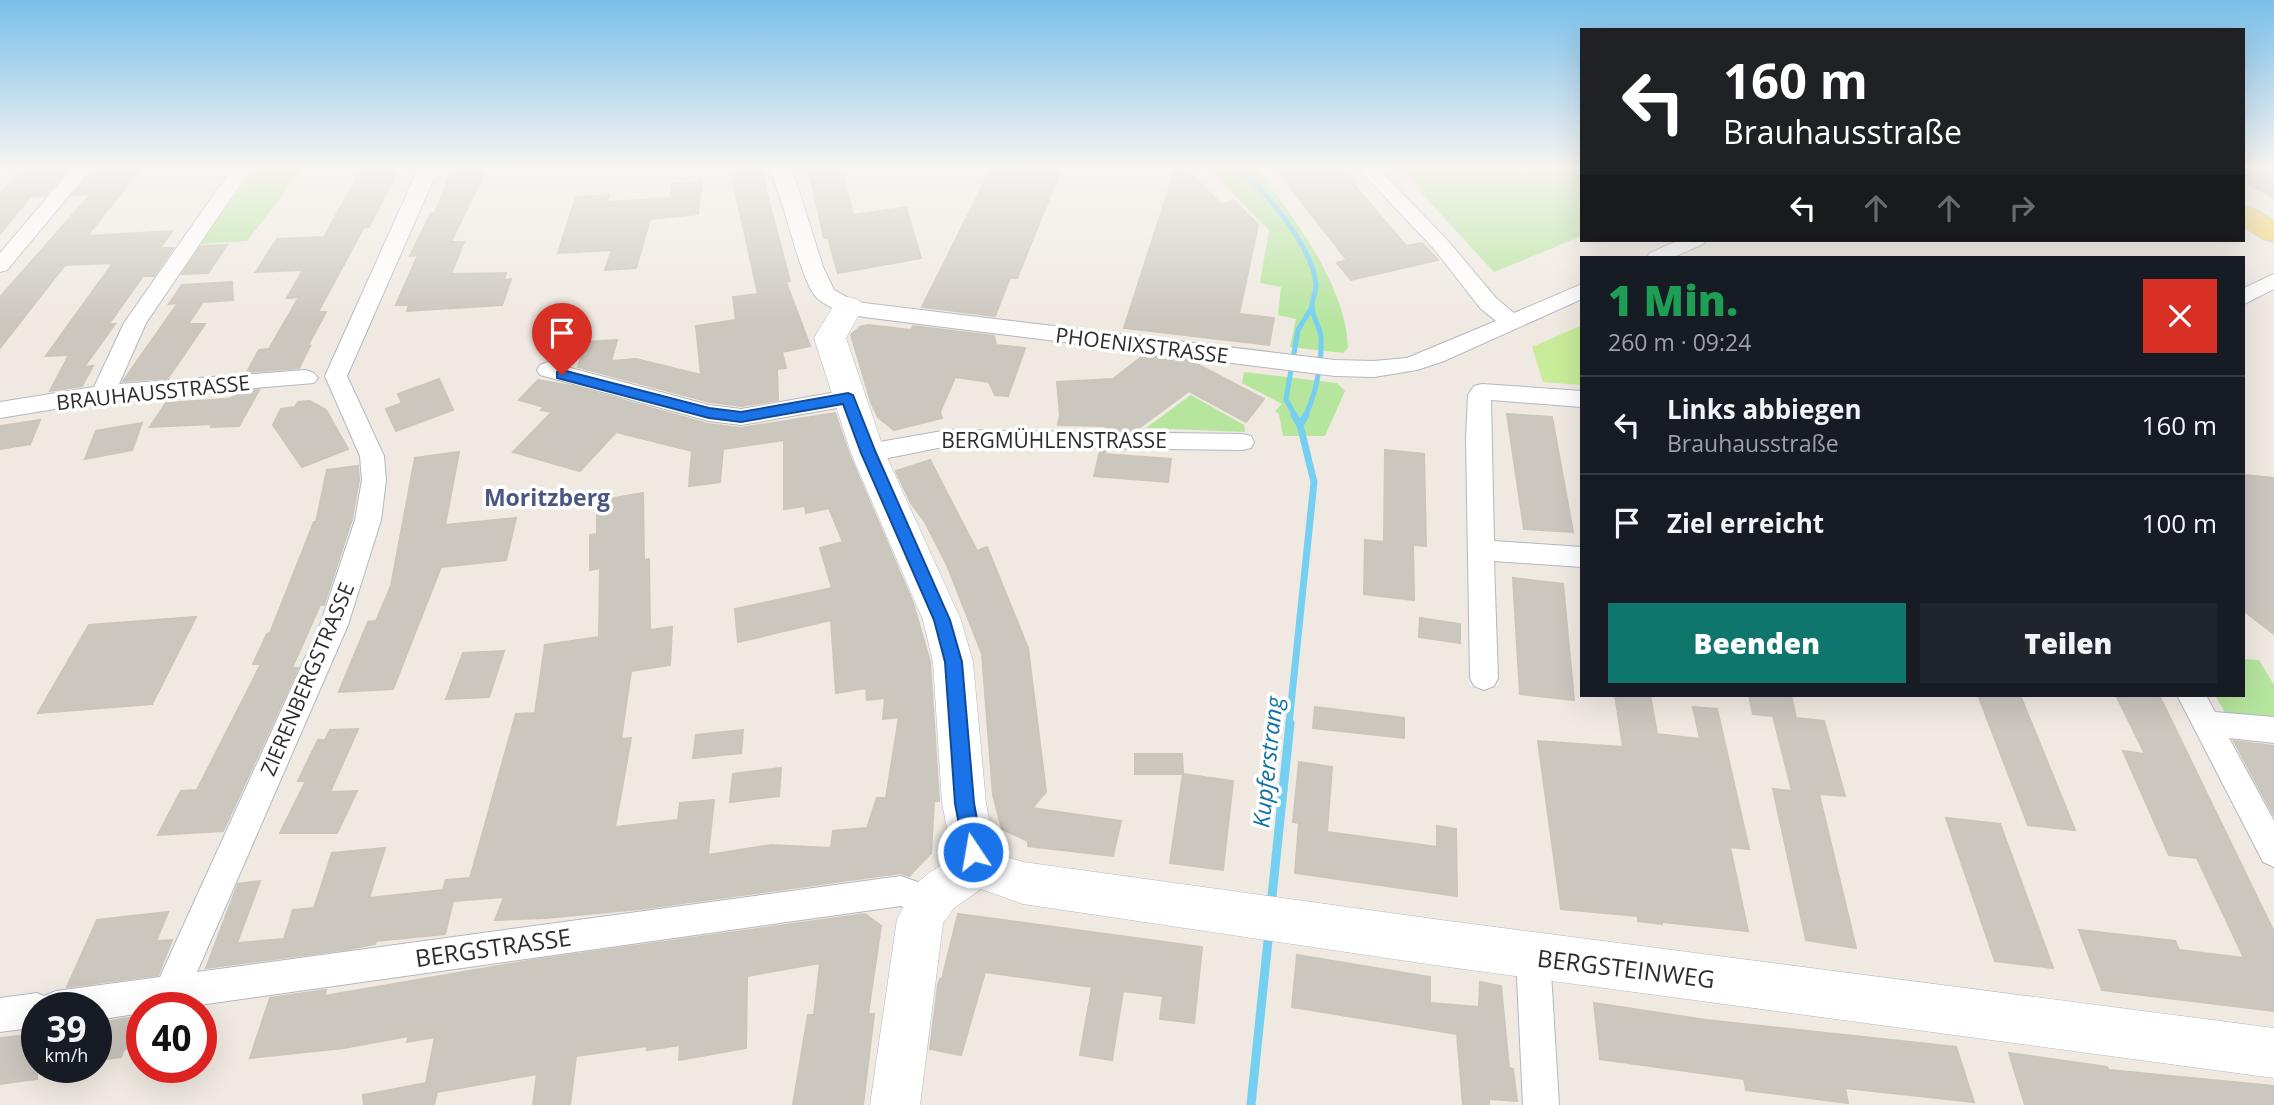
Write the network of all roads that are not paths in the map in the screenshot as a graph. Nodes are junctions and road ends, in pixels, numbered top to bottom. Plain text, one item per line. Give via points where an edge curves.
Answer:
1 (40, 219) edge
2 (207, 219) edge
3 (406, 219) edge
4 (798, 219) edge
5 (1416, 219) edge
6 (2250, 219) edge
7 (2274, 233) edge
8 (1691, 242) edge
9 (1659, 256) edge
10 (0, 266) edge
11 (2274, 280) edge
12 (1580, 292) edge
13 (2245, 296) edge
14 (848, 307) junction
15 (1512, 322) junction
16 (548, 370) dead end
17 (306, 378) dead end
18 (103, 393) junction
19 (848, 398) junction
20 (1580, 399) edge
21 (0, 410) edge
22 (1242, 442) dead end
23 (868, 453) junction
24 (1480, 550) junction
25 (1580, 557) edge
26 (1484, 678) dead end
27 (2192, 697) edge
28 (2207, 724) junction
29 (2274, 730) edge
30 (2274, 852) edge
31 (982, 866) junction
32 (928, 901) junction
33 (1533, 956) junction
34 (170, 992) edge
35 (177, 992) edge
36 (21, 1012) edge
37 (0, 1015) edge
38 (2274, 1052) edge
39 (895, 1105) edge
40 (1541, 1105) edge

1 - 10 street
2 - 18 street via 135,323
3 - 34 street, ZIERENBERGSTRASSE via 336,376 372,456 368,520 334,625
4 - 14 street via 825,294
5 - 15 street via 1488,303
6 - 7 main road
8 - 9 street
11 - 13 street
12 - 15 street, PHOENIXSTRASSE
14 - 15 street, PHOENIXSTRASSE via 1280,362 1374,369 1436,356
14 - 19 street via 830,338
16 - 19 street via 709,413 741,417
17 - 18 street, BRAUHAUSSTRASSE
18 - 21 street, BRAUHAUSSTRASSE
19 - 23 street
20 - 24 street via 1480,395
22 - 23 street, BERGMÜHLENSTRASSE via 948,438
23 - 31 street via 942,620 953,662 967,827
24 - 25 street
24 - 26 street
27 - 28 street
28 - 29 street
28 - 30 street
31 - 32 street
31 - 33 street, BERGSTEINWEG via 999,877 1023,883
32 - 35 street, BERGSTRASSE via 901,891
32 - 39 street via 917,932
33 - 38 street, BERGSTEINWEG
33 - 40 street
36 - 37 street

